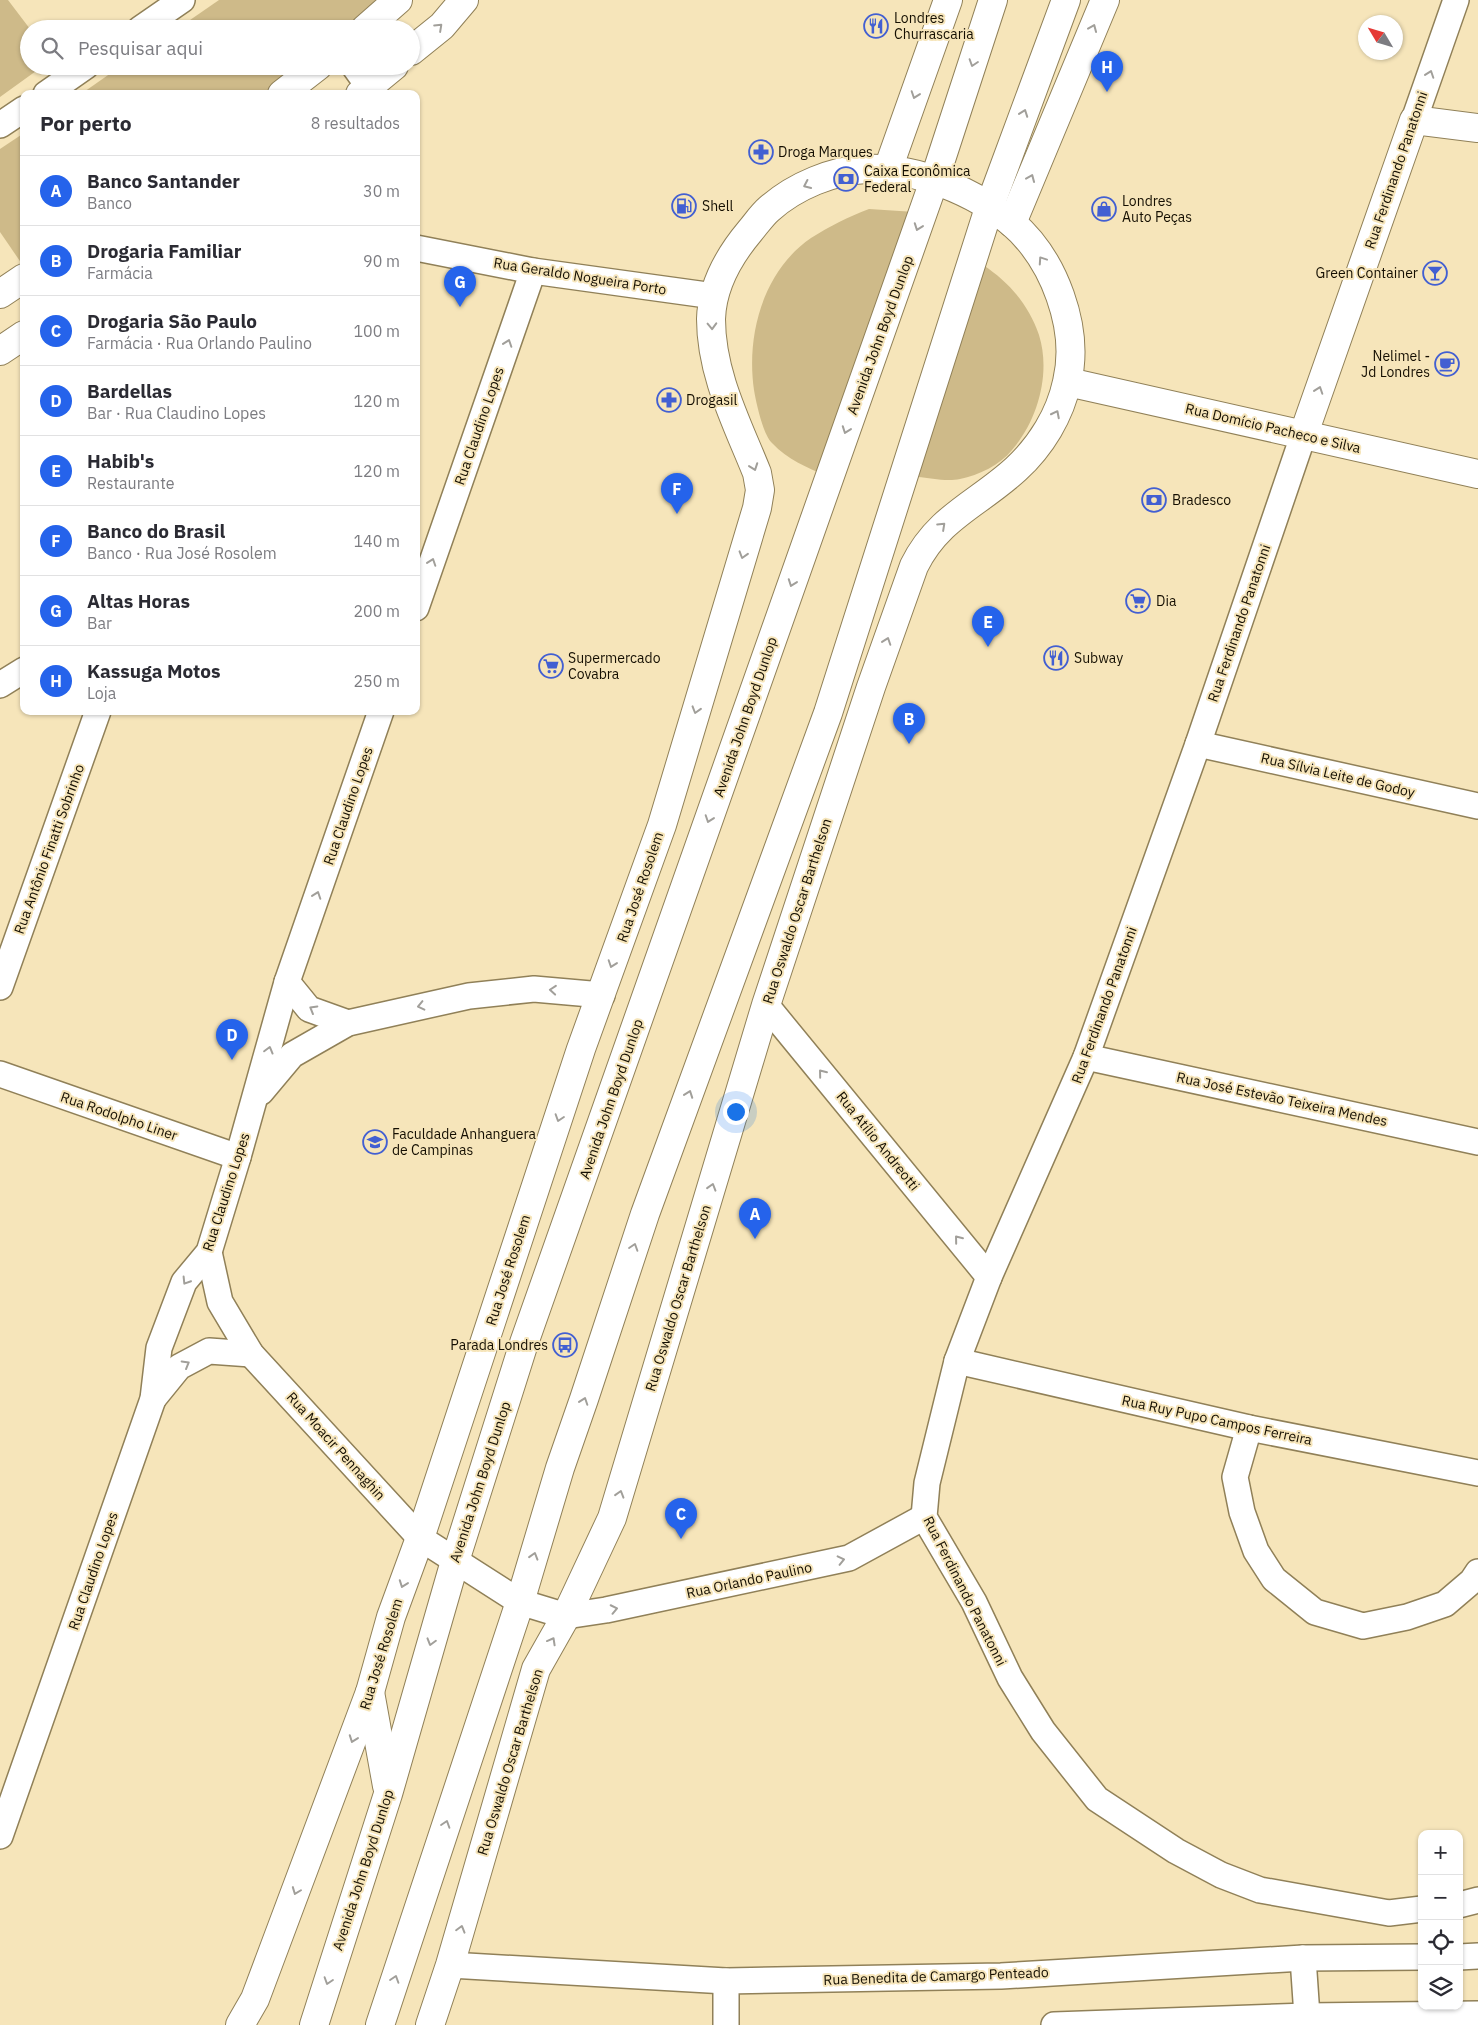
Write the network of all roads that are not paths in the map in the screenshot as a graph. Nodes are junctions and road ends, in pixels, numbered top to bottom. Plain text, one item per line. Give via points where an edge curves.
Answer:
1 (182, 0) edge
2 (398, 0) edge
3 (464, 0) edge
4 (948, 0) edge
5 (994, 0) edge
6 (1066, 0) edge
7 (1105, 0) edge
8 (1456, 0) edge
9 (153, 20) edge
10 (375, 20) edge
11 (420, 44) edge
12 (73, 75) edge
13 (306, 75) edge
14 (379, 75) edge
15 (363, 85) edge
16 (52, 90) edge
17 (287, 90) edge
18 (20, 112) edge
19 (1414, 120) junction
20 (0, 125) edge
21 (1478, 128) edge
22 (888, 170) junction
23 (934, 181) junction
24 (989, 208) junction
25 (1012, 223) junction
26 (420, 249) edge
27 (532, 271) junction
28 (20, 281) edge
29 (0, 294) edge
30 (714, 296) junction
31 (20, 338) edge
32 (0, 351) edge
33 (1068, 382) junction
34 (1303, 436) junction
35 (1478, 474) edge
36 (420, 596) edge
37 (20, 672) edge
38 (0, 685) edge
39 (97, 715) edge
40 (380, 715) edge
41 (1198, 744) junction
42 (1478, 806) edge
43 (287, 982) junction
44 (0, 987) edge
45 (602, 995) junction
46 (766, 1005) junction
47 (348, 1023) junction
48 (1086, 1057) junction
49 (0, 1074) edge
50 (256, 1097) junction
51 (1478, 1142) edge
52 (238, 1157) junction
53 (209, 1252) junction
54 (989, 1277) junction
55 (251, 1354) junction
56 (957, 1361) junction
57 (153, 1399) junction
58 (1249, 1428) junction
59 (1478, 1474) edge
60 (924, 1516) junction
61 (420, 1538) junction
62 (455, 1561) junction
63 (1478, 1572) edge
64 (520, 1602) junction
65 (566, 1616) junction
66 (370, 1692) junction
67 (388, 1794) junction
68 (0, 1836) edge
69 (1478, 1900) edge
70 (1463, 1904) edge
71 (1418, 1909) edge
72 (1418, 1957) edge
73 (1303, 1958) junction
74 (450, 1965) junction
75 (726, 1981) junction
76 (1478, 2014) edge
77 (1306, 2020) edge
78 (240, 2025) edge
79 (314, 2025) edge
80 (380, 2025) edge
81 (430, 2025) edge
82 (726, 2025) edge
83 (1054, 2025) edge

1 - 9 street
2 - 10 street
11 -> 3 street via 442,26
4 -> 22 street
5 -> 23 street, Avenida John Boyd Dunlop
24 -> 6 street
25 -> 7 street
19 -> 8 street, Rua Ferdinando Panatonni
12 - 16 street
13 - 17 street
14 - 15 street
18 - 20 street
19 - 21 street
34 -> 19 street, Rua Ferdinando Panatonni
22 - 23 street
22 -> 30 street via 865,169 830,176 806,184 768,210 735,249
23 - 24 street via 971,196
23 -> 62 street, Avenida John Boyd Dunlop via 524,1343
24 - 25 street
64 -> 24 street via 560,1468 645,1214 828,713
33 -> 25 street via 1072,357 1067,316 1051,274
26 - 27 street, Rua Geraldo Nogueira Porto
27 - 30 street, Rua Geraldo Nogueira Porto
36 -> 27 street, Rua Claudino Lopes
28 - 29 street
30 -> 45 street, Rua José Rosolem via 711,317 718,375 757,472 760,490 662,825
31 - 32 street
33 - 34 street, Rua Domício Pacheco e Silva
46 -> 33 street, Rua Oswaldo Oscar Barthelson via 914,566 935,532 1016,469 1031,453 1046,434
34 - 35 street, Rua Domício Pacheco e Silva
34 - 41 street, Rua Ferdinando Panatonni
37 - 38 street
39 - 44 street, Rua Antônio Finatti Sobrinho
43 -> 40 street, Rua Claudino Lopes
41 - 42 street, Rua Sílvia Leite de Godoy
41 - 48 street, Rua Ferdinando Panatonni
47 -> 43 street via 309,1009
50 -> 43 street, Rua Claudino Lopes
45 -> 47 street via 534,989 468,996
45 -> 61 street, Rua José Rosolem
54 -> 46 street, Rua Atílio Andreotti
65 -> 46 street, Rua Oswaldo Oscar Barthelson via 612,1518
47 - 50 street via 292,1056
48 - 51 street, Rua José Estevão Teixeira Mendes
48 - 54 street, Rua Ferdinando Panatonni
49 - 52 street, Rua Rodolpho Liner
50 - 52 street, Rua Claudino Lopes
52 - 53 street, Rua Claudino Lopes
53 - 55 street, Rua Moacir Pennaghin via 220,1302
53 -> 57 street, Rua Claudino Lopes via 184,1282 159,1348
54 - 56 street, Rua Ferdinando Panatonni
57 -> 55 street via 179,1367 209,1351
55 - 61 street, Rua Moacir Pennaghin
56 - 58 street, Rua Ruy Pupo Campos Ferreira
56 - 60 street, Rua Ferdinando Panatonni via 927,1483
57 - 68 street, Rua Claudino Lopes
58 - 59 street, Rua Ruy Pupo Campos Ferreira
58 - 63 street via 1235,1477 1242,1512 1256,1550 1274,1579 1315,1612 1363,1626 1407,1617 1444,1604
65 -> 60 street, Rua Orlando Paulino via 849,1558
60 - 71 street, Rua Ferdinando Panatonni via 974,1602 1010,1678 1043,1731 1097,1799 1176,1850 1221,1875 1260,1890 1389,1913
61 - 62 street, Rua Moacir Pennaghin
61 -> 66 street, Rua José Rosolem via 391,1618
62 - 64 street, Rua Moacir Pennaghin
62 -> 67 street, Avenida John Boyd Dunlop
64 - 65 street, Rua Moacir Pennaghin
80 -> 64 street
74 -> 65 street, Rua Oswaldo Oscar Barthelson via 536,1669
66 - 67 street
66 -> 78 street, Rua José Rosolem via 255,1999
67 -> 79 street, Avenida John Boyd Dunlop
69 - 70 street
72 - 73 street, Rua Benedita de Camargo Penteado
73 - 75 street, Rua Benedita de Camargo Penteado via 1001,1976
73 - 77 street
74 - 75 street, Rua Benedita de Camargo Penteado
74 - 81 street, Rua Oswaldo Oscar Barthelson
75 - 82 street
76 - 77 street
77 - 83 street

